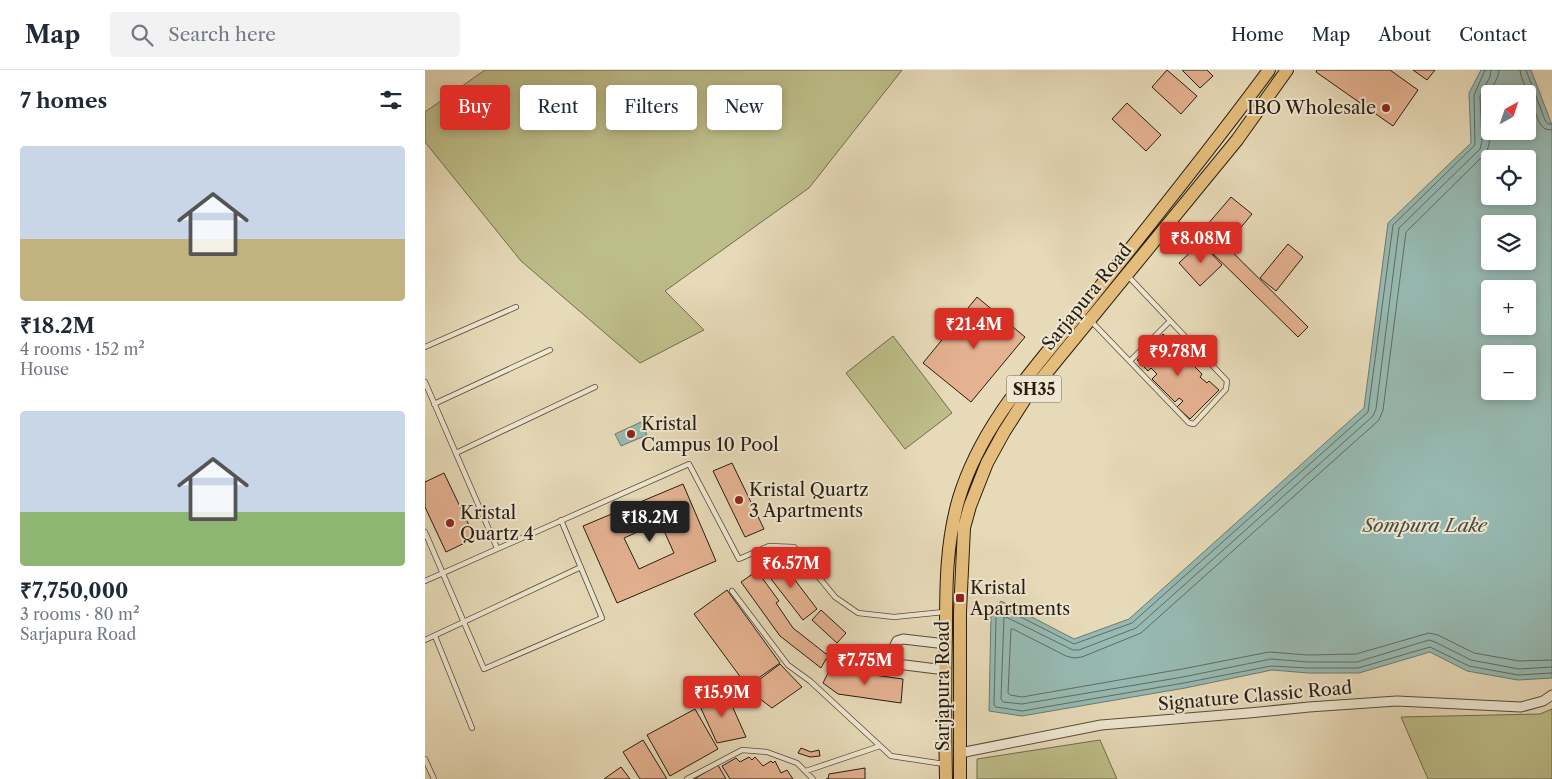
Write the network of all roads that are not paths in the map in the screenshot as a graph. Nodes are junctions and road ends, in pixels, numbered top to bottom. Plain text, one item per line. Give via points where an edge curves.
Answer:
1 (1269, 70) edge
2 (1287, 70) edge
3 (1142, 234) junction
4 (1154, 242) junction
5 (1127, 275) junction
6 (516, 307) dead end
7 (1090, 319) junction
8 (1170, 321) junction
9 (425, 347) edge
10 (550, 350) dead end
11 (1130, 361) junction
12 (425, 382) edge
13 (595, 387) dead end
14 (434, 404) junction
15 (456, 453) junction
16 (561, 520) junction
17 (425, 532) edge
18 (497, 548) junction
19 (581, 567) junction
20 (443, 573) junction
21 (425, 580) edge
22 (732, 591) dead end
23 (946, 612) junction
24 (961, 612) junction
25 (465, 622) junction
26 (435, 636) junction
27 (425, 640) edge
28 (946, 644) junction
29 (945, 670) junction
30 (1552, 695) edge
31 (472, 728) dead end
32 (881, 746) junction
33 (960, 754) junction
34 (425, 759) edge
35 (946, 764) junction
36 (806, 771) junction
37 (434, 779) edge
38 (687, 779) edge
39 (813, 779) edge
40 (946, 779) edge
41 (960, 779) edge

1 - 3 main road, Sarjapura Road
2 - 4 main road, Sarjapura Road / SH35 via 1237,140
3 - 4 main road
3 - 23 main road, Sarjapura Road via 1014,391 992,426 959,497 948,553
4 - 5 main road, Sarjapura Road / SH35
5 - 7 main road, Sarjapura Road / SH35
5 - 8 lane
6 - 9 lane
7 - 11 lane
7 - 24 main road, Sarjapura Road / SH35 via 1025,399 987,463 965,528
8 - 11 lane
8 - 11 lane via 1227,381 1226,389 1194,424 1189,424
10 - 14 lane
12 - 14 lane
13 - 15 lane
14 - 15 lane
15 - 18 lane
16 - 18 lane
16 - 19 lane
16 - 23 lane via 689,464 739,559 769,546 795,547 835,597 858,613 894,617
17 - 20 lane
18 - 20 lane
19 - 25 lane
19 - 25 lane via 602,618 484,669
20 - 21 lane
20 - 25 lane
22 - 32 lane via 788,665
23 - 24 main road
23 - 28 main road, Sarjapura Road
24 - 33 main road, Sarjapura Road / SH35
25 - 26 lane
26 - 27 lane
26 - 31 lane
28 - 29 main road, Sarjapura Road
28 - 29 street via 903,639 897,641 893,659 897,664
29 - 35 main road, Sarjapura Road
30 - 33 street, Signature Classic Road via 1521,707 1397,701 1101,725
32 - 35 lane via 891,756
32 - 36 lane
33 - 41 main road, Sarjapura Road / SH35
34 - 37 lane
35 - 40 main road, Sarjapura Road
36 - 38 lane via 797,763 767,752 742,750
36 - 39 lane

